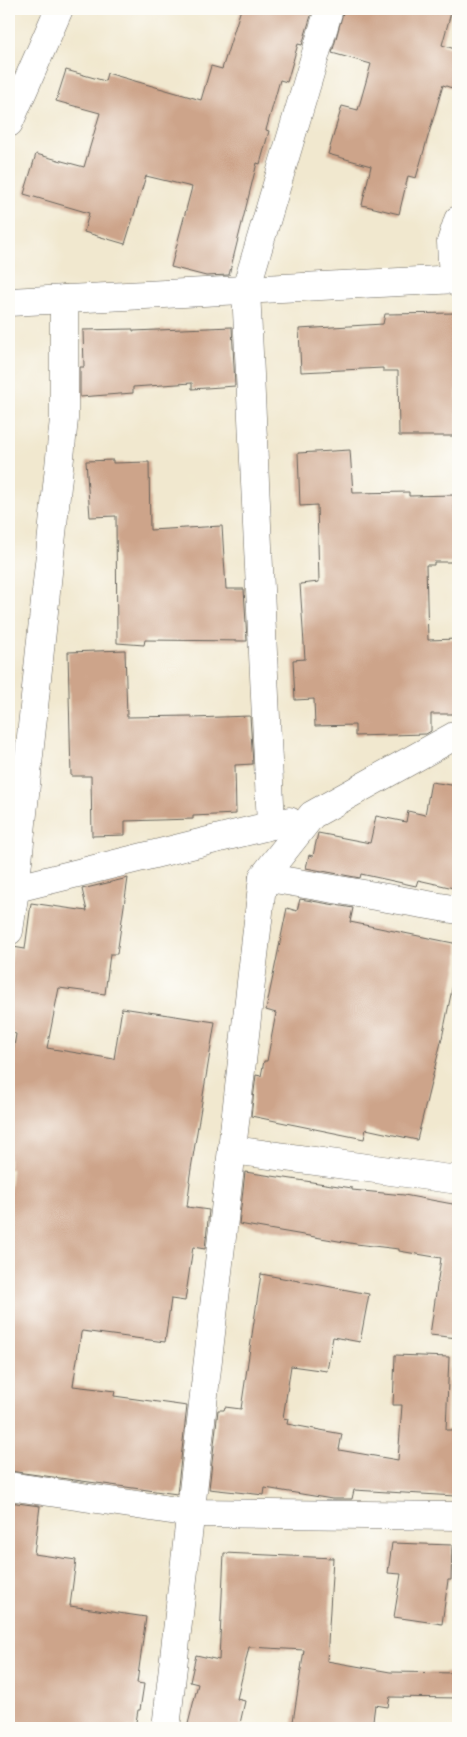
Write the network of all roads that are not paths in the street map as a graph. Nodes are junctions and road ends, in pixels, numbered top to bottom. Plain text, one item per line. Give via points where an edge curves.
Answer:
1 (59, 9) edge
2 (329, 9) edge
3 (9, 123) edge
4 (458, 220) edge
5 (457, 280) edge
6 (246, 289) junction
7 (64, 299) junction
8 (9, 302) edge
9 (458, 734) edge
10 (312, 815) junction
11 (271, 825) junction
12 (263, 877) junction
13 (12, 890) edge
14 (458, 910) edge
15 (9, 930) edge
16 (232, 1150) junction
17 (458, 1180) edge
18 (9, 1486) edge
19 (191, 1513) junction
20 (458, 1516) edge
21 (166, 1728) edge

1 - 3 street
2 - 6 street
4 - 5 street via 451,242
5 - 6 street
6 - 7 street
6 - 11 street
7 - 8 street
7 - 13 street via 64,419
9 - 10 street
10 - 11 street
10 - 12 street
11 - 13 street
12 - 14 street
12 - 16 street
13 - 15 street
16 - 17 street
16 - 19 street
18 - 19 street
19 - 20 street
19 - 21 street

